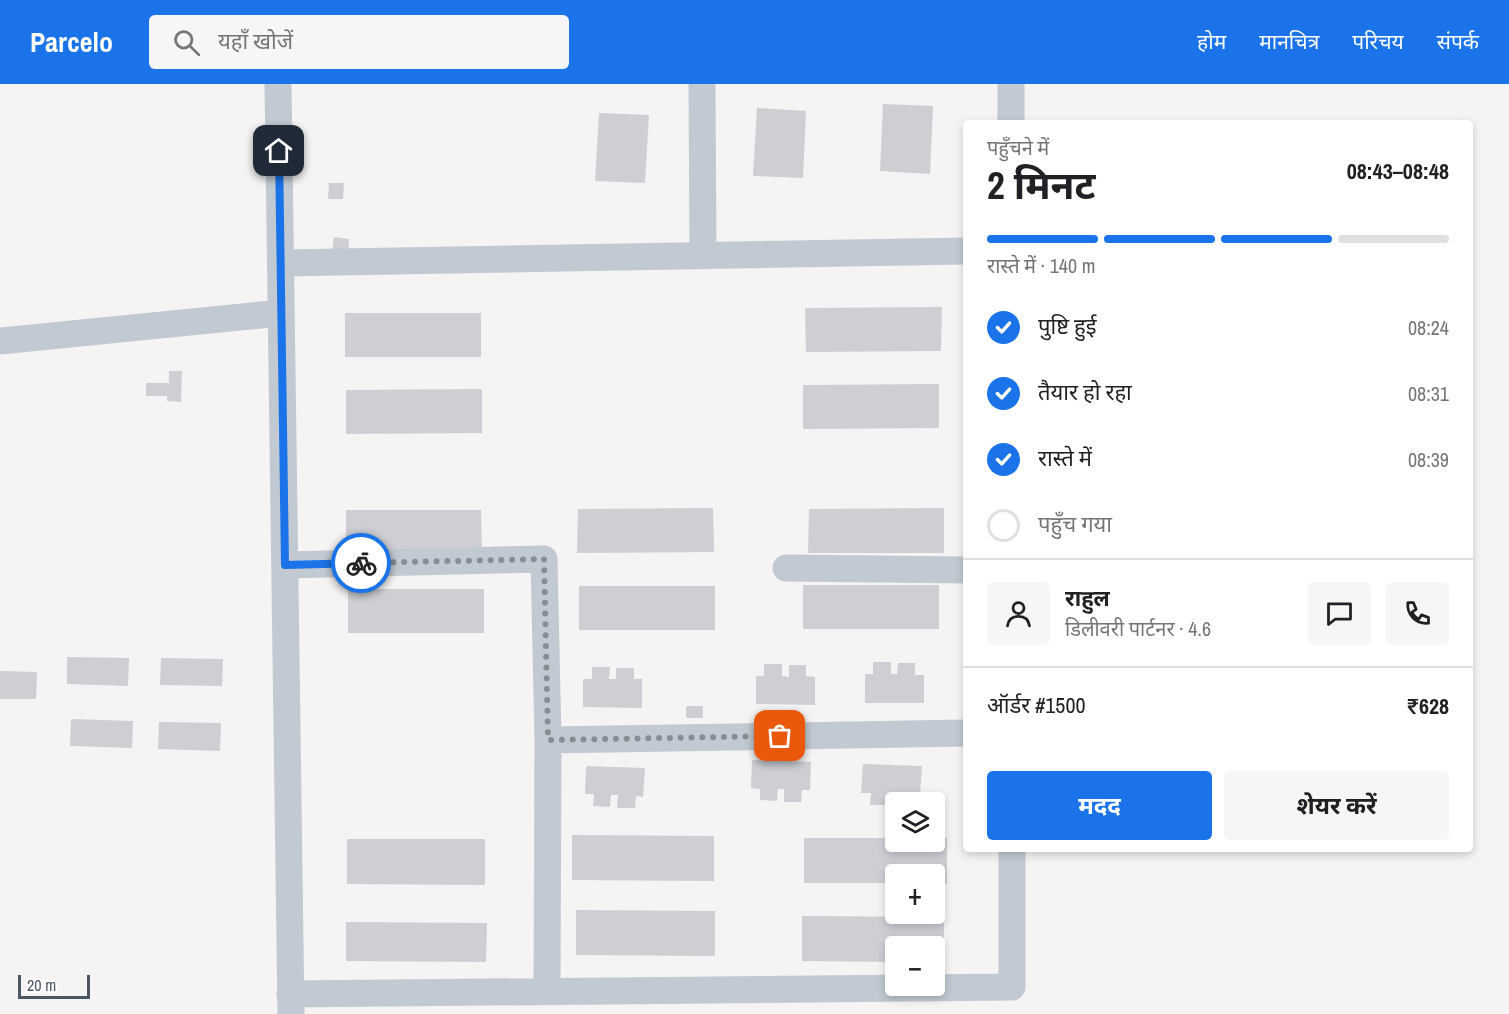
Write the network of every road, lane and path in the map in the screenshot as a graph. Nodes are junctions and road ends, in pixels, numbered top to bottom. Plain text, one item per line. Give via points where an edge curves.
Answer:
1 (278, 84) edge
2 (702, 84) edge
3 (1011, 84) edge
4 (1011, 120) edge
5 (963, 251) edge
6 (703, 256) junction
7 (281, 263) junction
8 (281, 313) junction
9 (0, 341) edge
10 (285, 565) junction
11 (786, 568) dead end
12 (963, 570) edge
13 (963, 733) edge
14 (548, 740) junction
15 (1012, 852) edge
16 (547, 991) junction
17 (290, 1004) edge

1 - 7 street
2 - 6 street
3 - 4 street
5 - 6 street
6 - 7 street
7 - 8 street
8 - 9 street
8 - 10 street
10 - 14 street via 544,559
10 - 17 street
11 - 12 street
13 - 14 street
14 - 16 street
15 - 16 street via 1012,987
16 - 17 street

